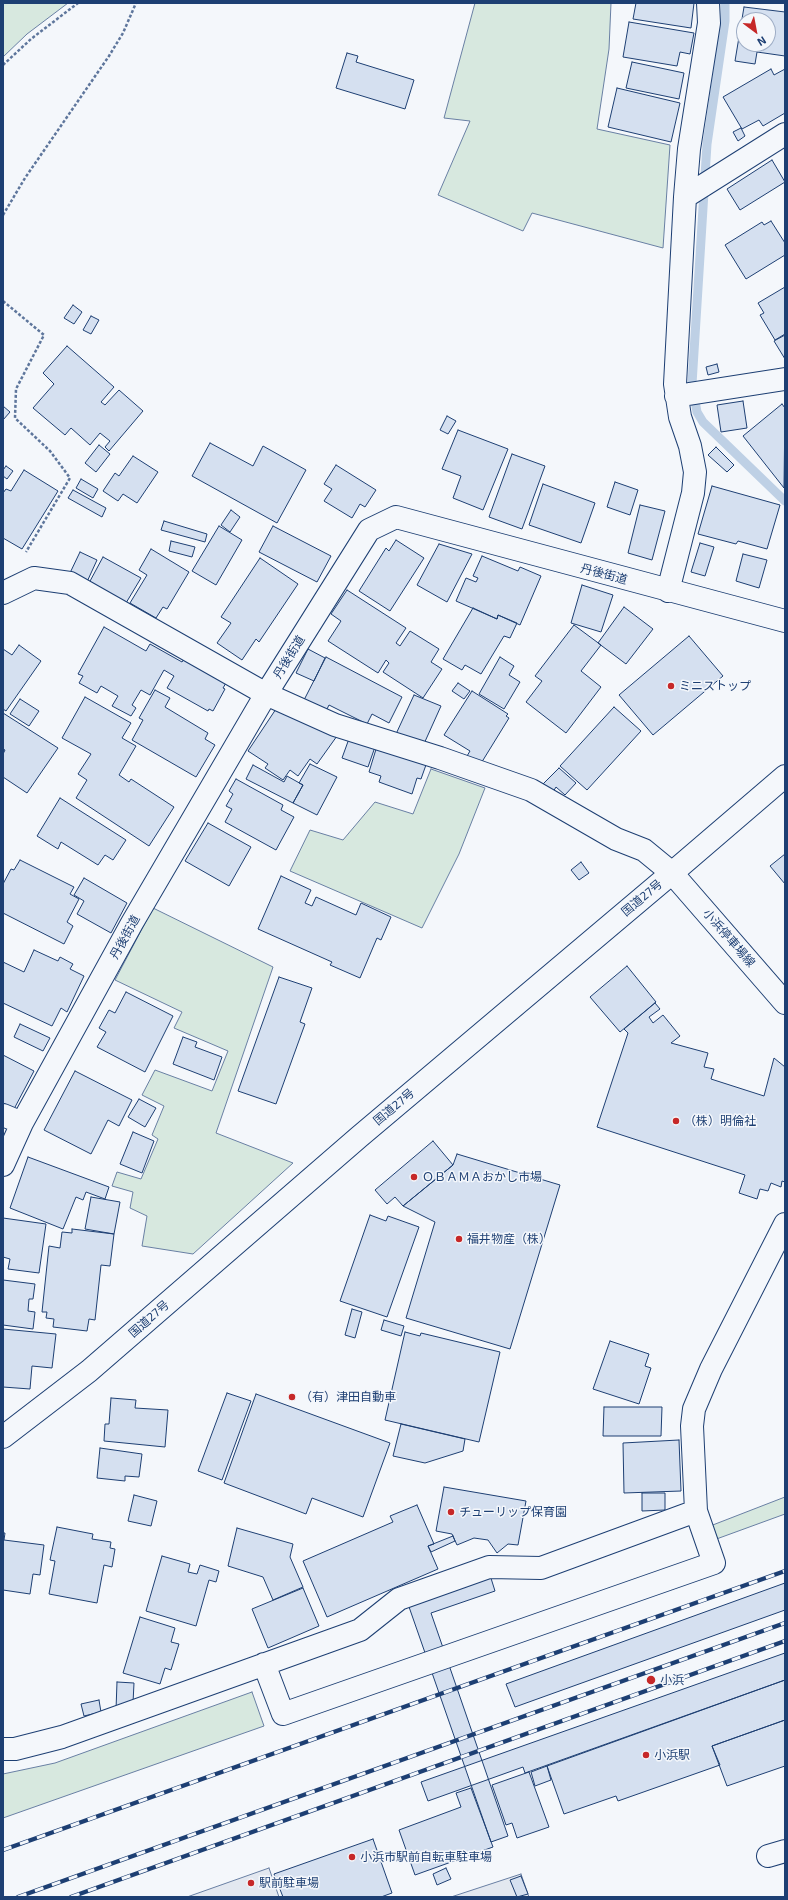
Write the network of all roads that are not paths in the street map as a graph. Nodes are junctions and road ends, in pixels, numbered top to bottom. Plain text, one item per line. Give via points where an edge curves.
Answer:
1 (708, 3) edge
2 (785, 134) edge
3 (698, 188) junction
4 (785, 379) edge
5 (688, 393) junction
6 (668, 591) junction
7 (3, 593) edge
8 (785, 621) edge
9 (266, 694) junction
10 (785, 776) edge
11 (672, 873) junction
12 (785, 1003) edge
13 (12, 1119) edge
14 (3, 1165) edge
15 (785, 1224) edge
16 (3, 1437) edge
17 (696, 1511) junction
18 (264, 1664) junction
19 (3, 1749) edge

1 - 3 main road via 709,23 689,149
2 - 3 main road
3 - 5 main road via 675,384
4 - 5 main road
5 - 6 main road via 680,417 690,446 695,472
6 - 8 main road, 丹後街道
6 - 9 main road, 丹後街道 via 396,517 369,530
7 - 9 main road, 小浜停車場線 via 34,578 70,583
9 - 11 main road, 小浜停車場線 via 335,725 531,790 616,838 644,850
9 - 13 main road, 丹後街道 via 132,923
10 - 11 main road, 国道27号
11 - 12 main road, 小浜停車場線
11 - 16 main road, 国道27号 via 359,1137 89,1372
13 - 14 main road, 丹後街道
15 - 17 main road via 711,1369 694,1409 692,1426
17 - 18 main road via 541,1568 489,1567 399,1599 360,1630
17 - 18 main road via 714,1563 283,1714
18 - 19 main road via 62,1738 16,1749

